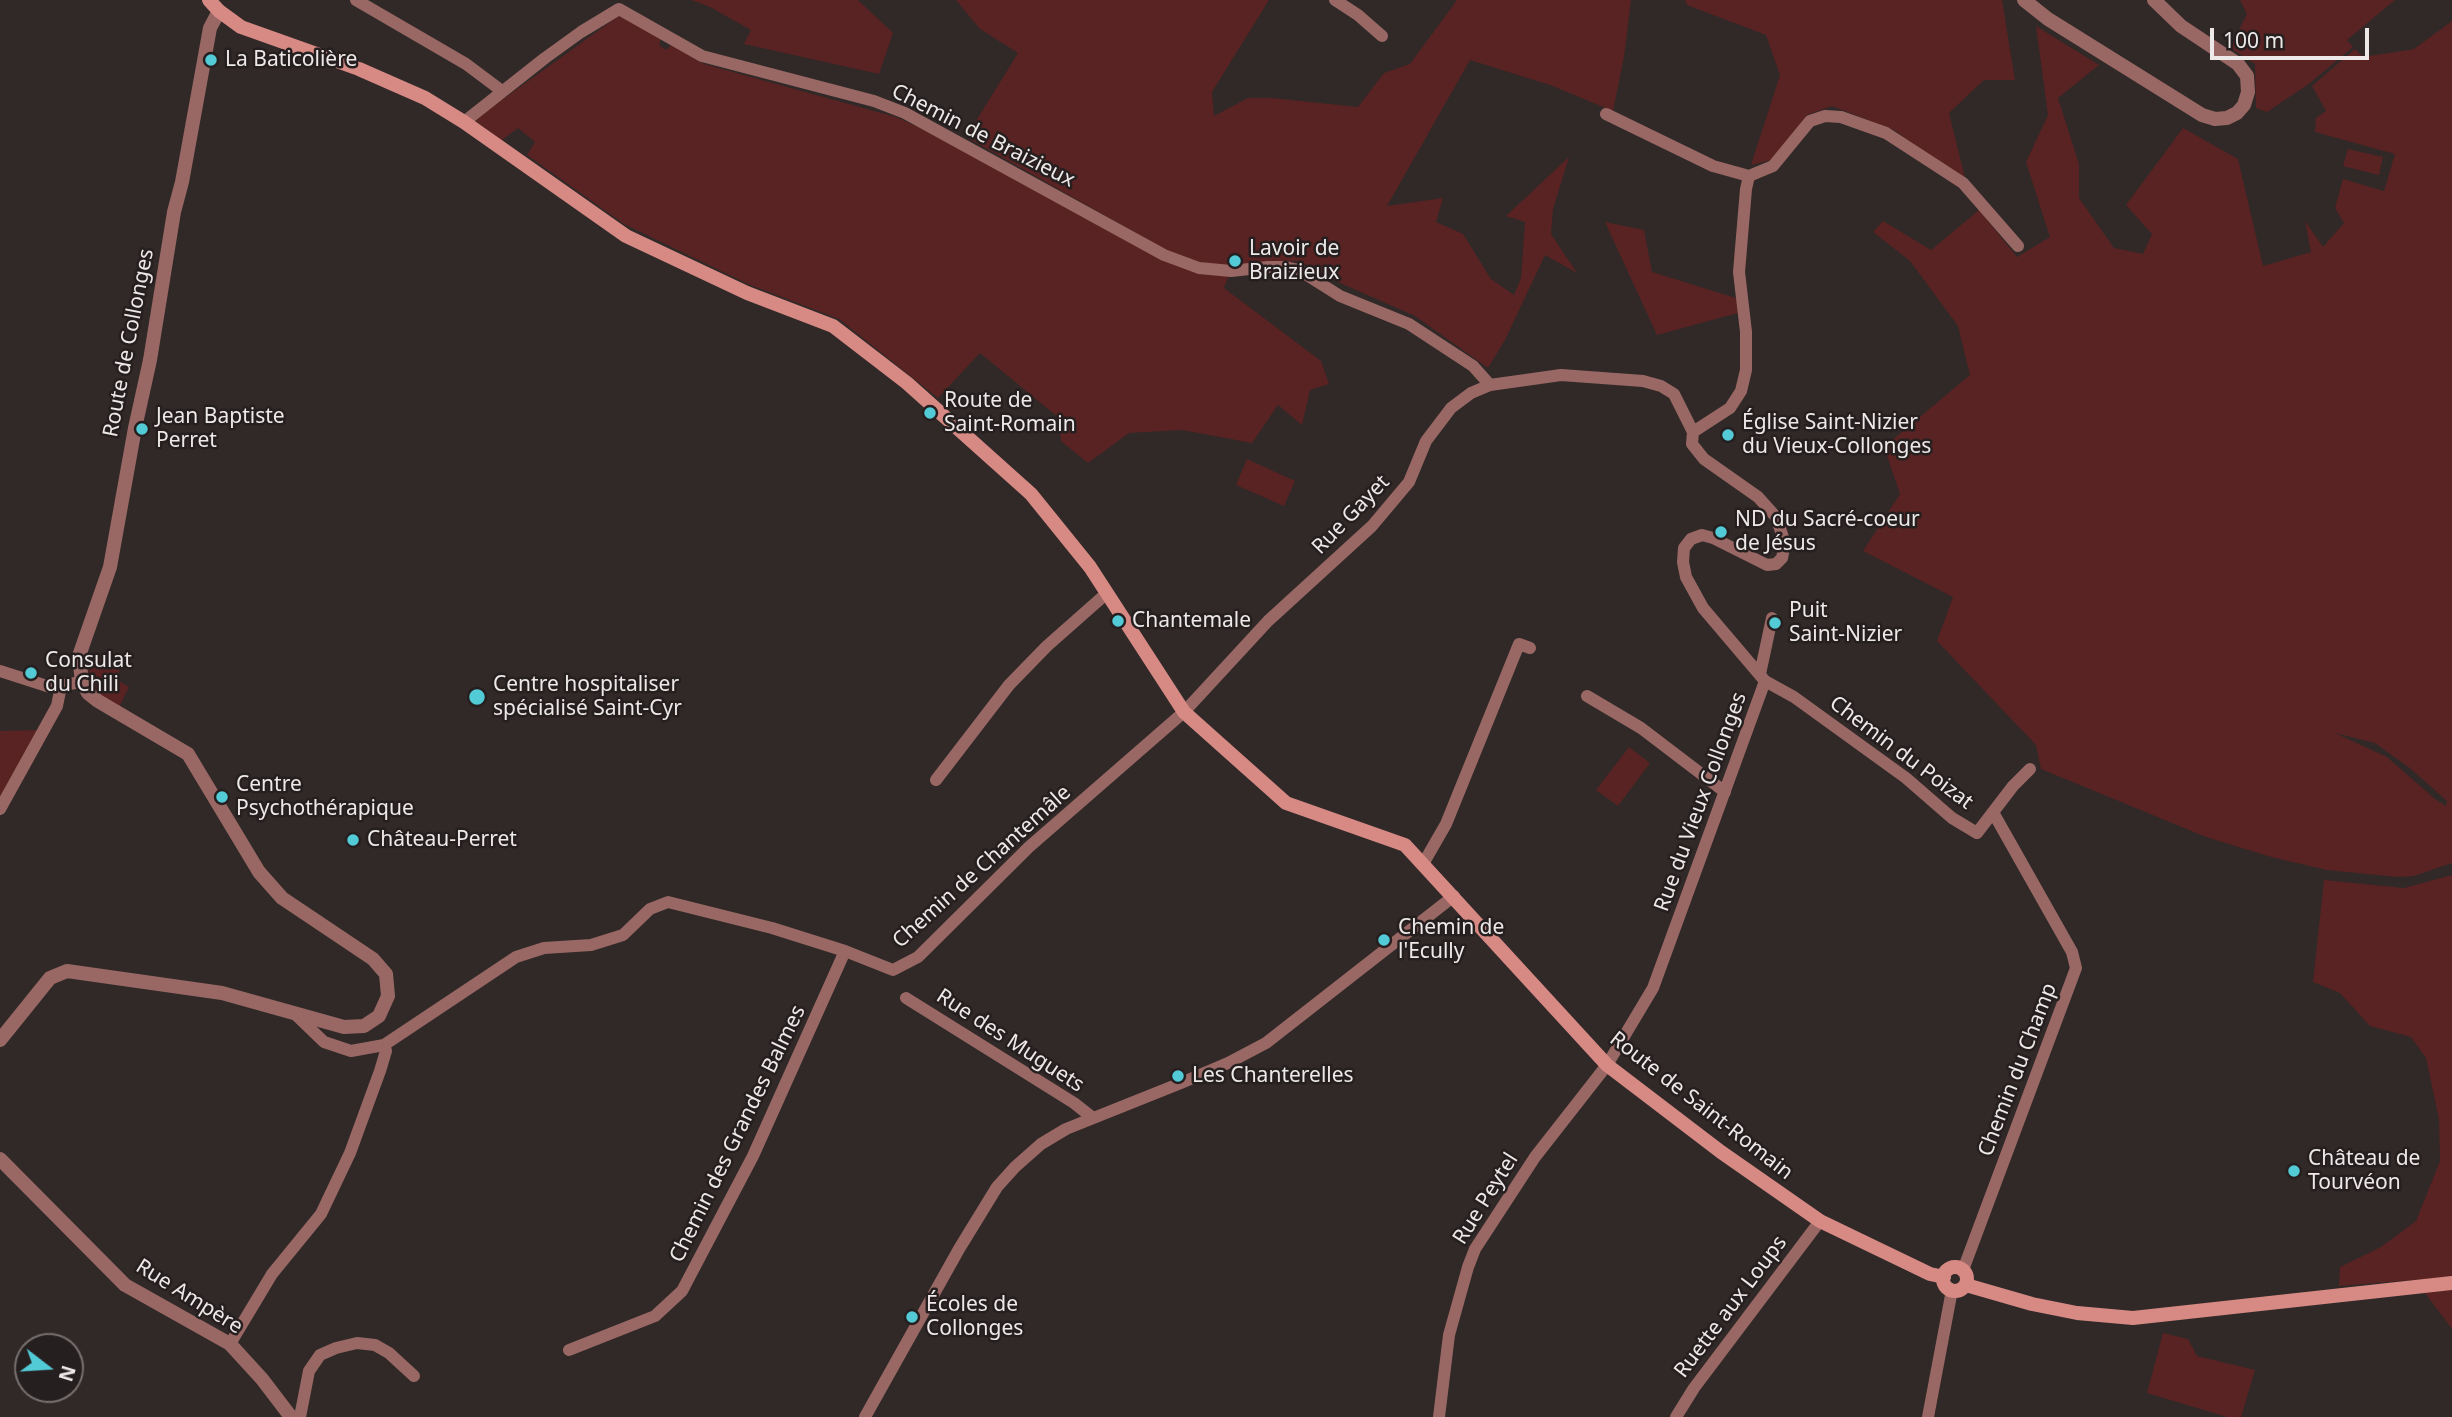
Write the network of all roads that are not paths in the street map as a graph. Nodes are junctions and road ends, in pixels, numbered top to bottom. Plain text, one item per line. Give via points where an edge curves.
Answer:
1 (356, 0) edge
2 (1335, 0) edge
3 (2024, 0) edge
4 (2154, 0) edge
5 (622, 5) edge
6 (214, 6) edge
7 (1382, 36) dead end
8 (502, 91) junction
9 (1606, 114) dead end
10 (464, 122) junction
11 (1749, 176) junction
12 (2018, 246) dead end
13 (1490, 384) junction
14 (1693, 432) junction
15 (1107, 593) junction
16 (1772, 618) dead end
17 (1530, 648) dead end
18 (0, 671) edge
19 (1763, 678) junction
20 (82, 682) junction
21 (61, 687) junction
22 (1587, 696) dead end
23 (1184, 712) junction
24 (2030, 768) dead end
25 (936, 780) dead end
26 (1725, 792) junction
27 (0, 809) edge
28 (1994, 814) junction
29 (1423, 864) junction
30 (1454, 896) junction
31 (845, 951) junction
32 (906, 998) dead end
33 (295, 1014) junction
34 (0, 1040) edge
35 (384, 1045) junction
36 (1607, 1065) junction
37 (1093, 1118) junction
38 (0, 1159) edge
39 (1820, 1221) junction
40 (1963, 1270) junction
41 (1944, 1277) junction
42 (2452, 1283) edge
43 (1959, 1288) junction
44 (230, 1344) junction
45 (569, 1350) dead end
46 (414, 1376) dead end
47 (291, 1417) edge
48 (300, 1417) edge
49 (865, 1417) edge
50 (1438, 1417) edge
51 (1676, 1417) edge
52 (1928, 1417) edge

1 - 8 street via 466,64
2 - 7 street
3 - 4 street via 2202,116 2216,119 2237,113 2248,92 2247,76 2238,64 2181,26
5 - 8 street, Chemin de Braizieux
5 - 13 street, Chemin de Braizieux via 702,56 905,113 1164,255 1199,268 1299,270 1340,296 1409,324 1473,366
6 - 10 main road, Route de Saint-Romain via 241,27 401,86
6 - 20 street, Route de Collonges via 110,567 79,656
8 - 10 street, Chemin de Braizieux
9 - 11 street via 1713,166
10 - 15 main road, Route de Saint-Romain via 626,236 747,293 833,326 907,383 1031,494
11 - 12 street via 1773,166 1810,121 1841,117 1886,133 1962,183
11 - 14 street via 1738,272 1746,370 1741,391 1730,408
13 - 14 street, Rue Gayet via 1561,375 1643,381 1674,394
13 - 23 street, Rue Gayet via 1451,408 1426,441 1409,482 1372,526 1268,621
14 - 19 street, Rue du Vieux Collonges via 1692,444 1704,459 1758,497 1776,517 1785,543 1782,558 1767,565 1702,535 1684,548 1686,577 1703,608
15 - 23 main road, Route de Saint-Romain
15 - 25 street via 1009,684
16 - 19 street
17 - 29 street via 1519,644 1446,824
18 - 21 street
19 - 26 street, Rue du Vieux Collonges
19 - 28 street, Chemin du Poizat via 1977,834
20 - 21 street
20 - 33 street via 98,701 188,754 259,872 282,898 373,960 386,974 388,996 379,1016 364,1026 344,1027
21 - 27 street via 58,706
22 - 26 street via 1641,728
23 - 29 main road, Route de Saint-Romain via 1286,803 1405,845
23 - 31 street, Chemin de Chantemâle via 1029,847 918,957 893,971
24 - 28 street, Chemin du Poizat
26 - 36 street, Rue du Vieux Collonges via 1653,988
28 - 40 street, Chemin du Champ via 2073,952 2076,968
29 - 30 main road, Route de Saint-Romain
30 - 36 main road, Route de Saint-Romain
30 - 37 street via 1266,1044
31 - 35 street, Chemin de Chantemâle via 668,902 650,909 623,935 591,946 544,948 516,957
31 - 45 street, Chemin des Grandes Balmes via 752,1156 682,1292 655,1315
32 - 37 street, Rue des Muguets
33 - 34 street via 222,993 67,971 50,978
33 - 35 street, Chemin de Chantemâle via 324,1042 351,1051
35 - 44 street via 380,1071 350,1153 321,1214 272,1274
36 - 39 main road, Route de Saint-Romain
36 - 50 street, Rue Peytel via 1535,1157 1475,1248 1449,1335
37 - 49 street via 1041,1144 998,1187
38 - 44 street, Rue Ampère via 125,1285
39 - 41 main road, Route de Saint-Romain
39 - 51 street, Ruette aux Loups
40 - 41 main road via 1954,1267
40 - 43 main road via 1967,1277
41 - 43 main road via 1945,1285
42 - 43 main road via 2133,1318 2077,1313
43 - 52 street
44 - 47 street, Rue Ampère
46 - 48 street via 375,1345 336,1348 320,1355 309,1371

